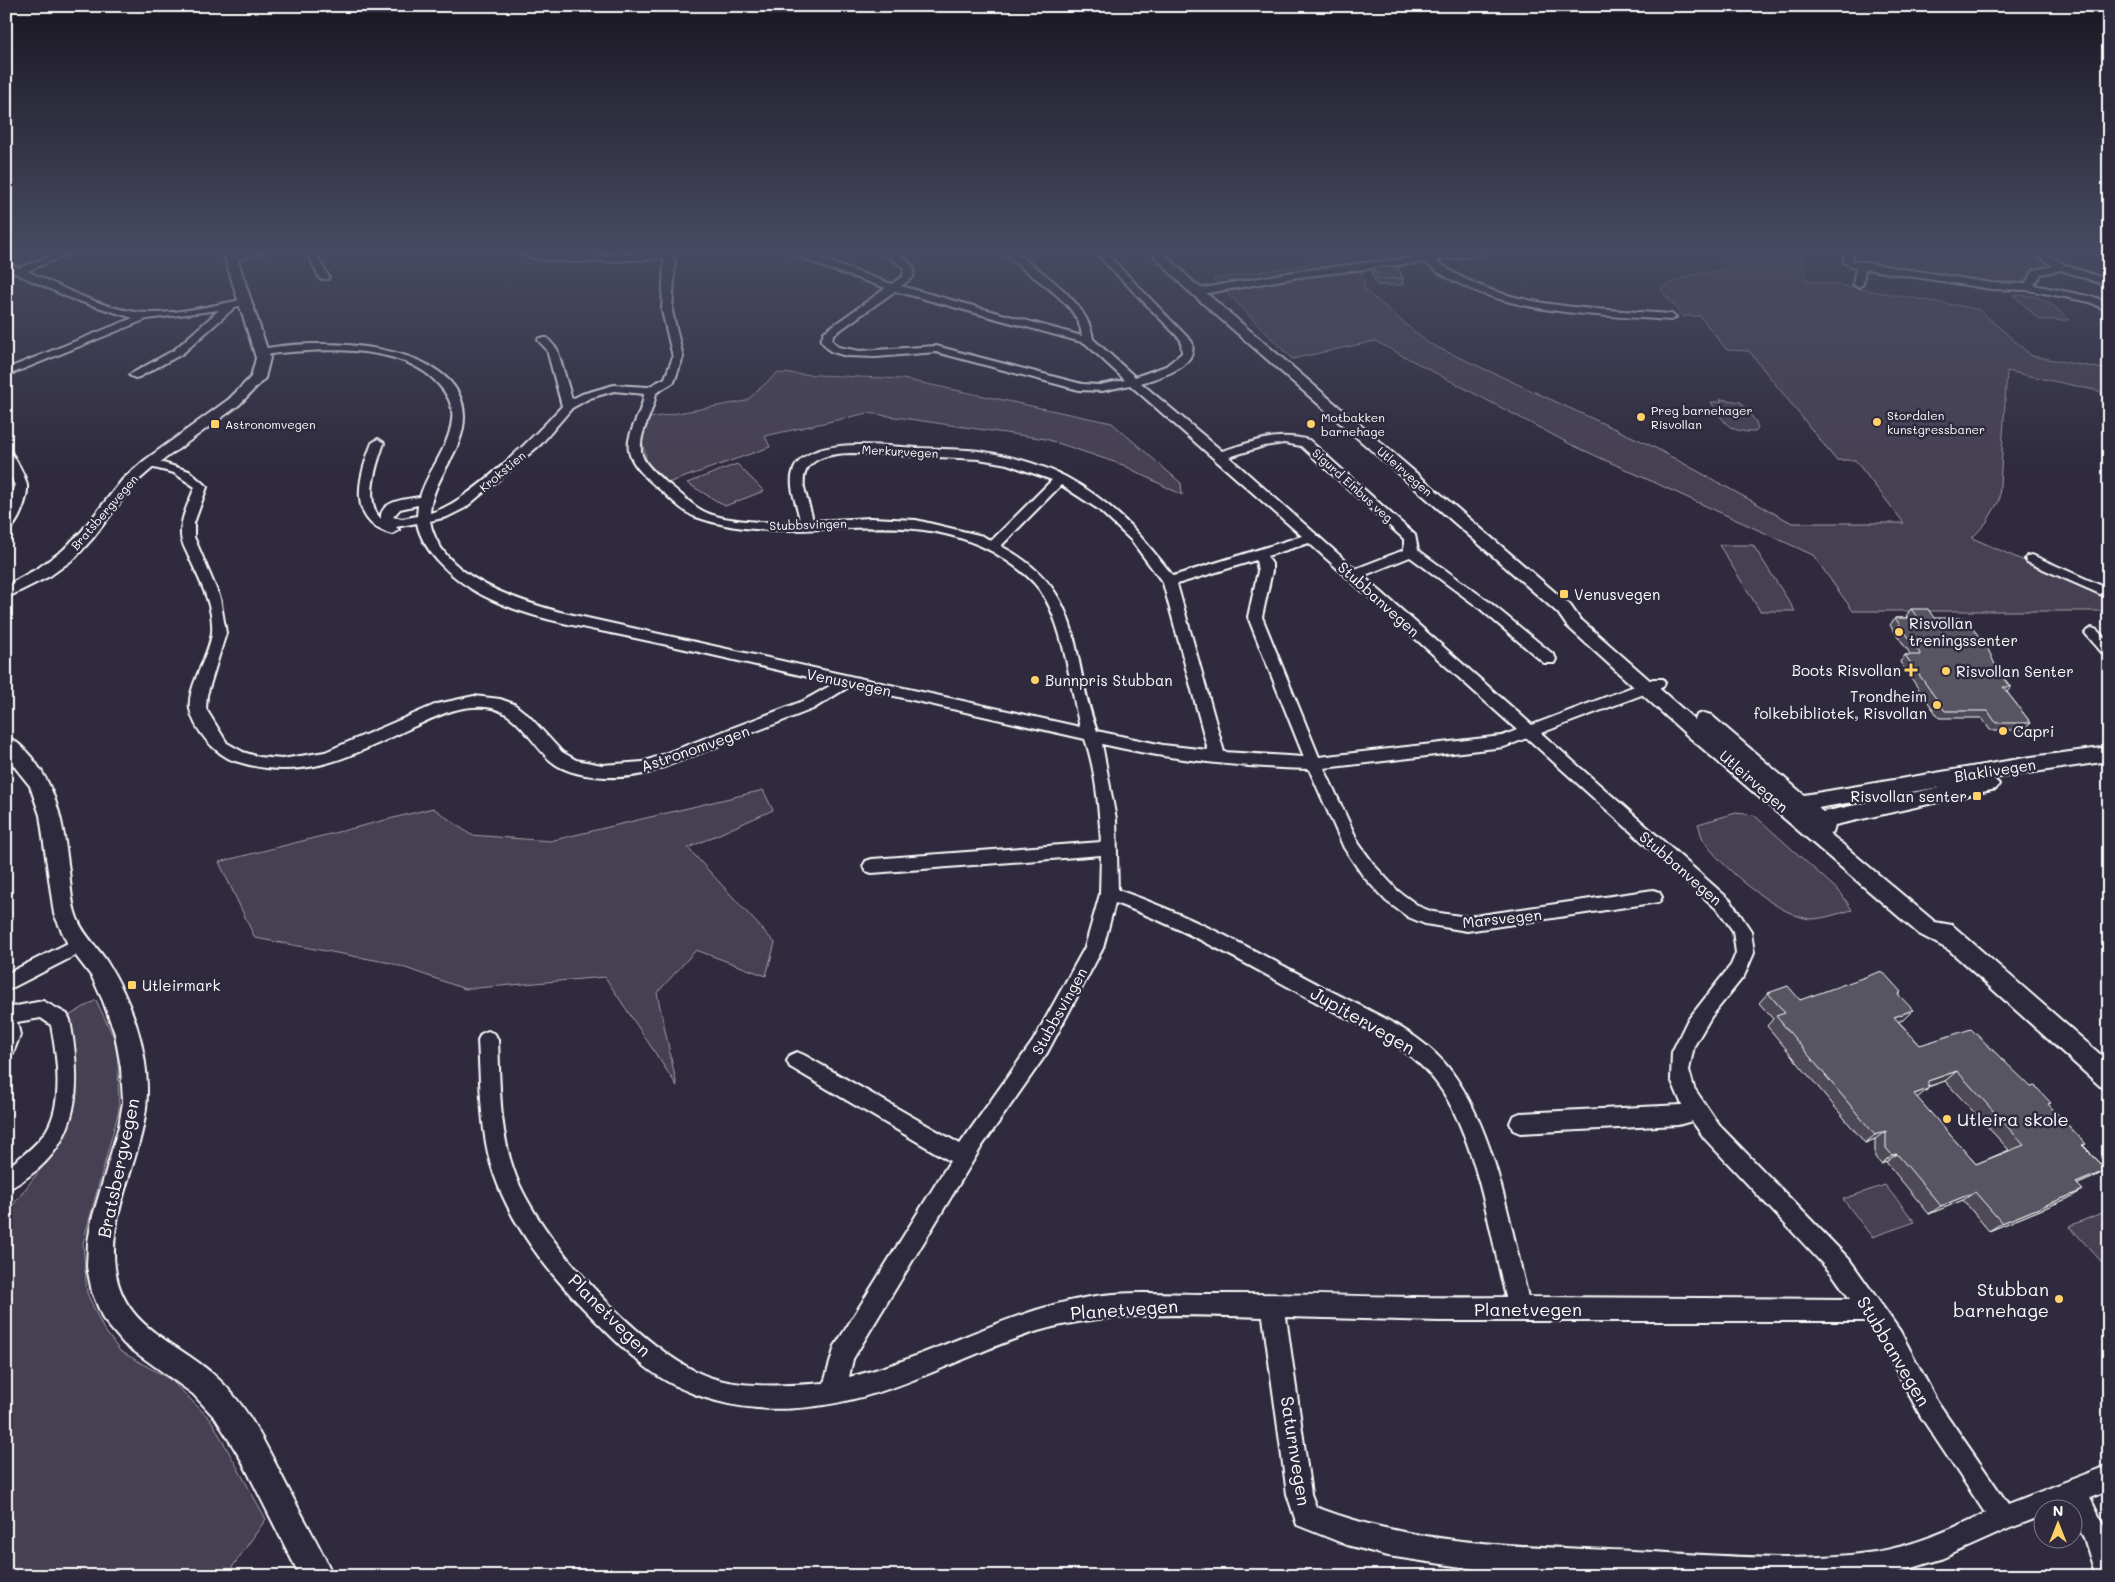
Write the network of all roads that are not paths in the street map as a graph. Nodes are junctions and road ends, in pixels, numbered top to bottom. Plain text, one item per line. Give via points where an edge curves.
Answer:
1 (122, 326) edge
2 (207, 326) edge
3 (254, 326) edge
4 (670, 326) edge
5 (839, 326) edge
6 (1031, 326) edge
7 (1086, 326) edge
8 (1173, 326) edge
9 (1236, 326) edge
10 (543, 340) dead end
11 (1088, 340) junction
12 (262, 352) junction
13 (6, 373) edge
14 (135, 375) dead end
15 (1132, 381) junction
16 (650, 391) junction
17 (568, 406) junction
18 (378, 443) dead end
19 (6, 452) edge
20 (1220, 456) junction
21 (150, 463) junction
22 (1060, 479) junction
23 (425, 500) junction
24 (424, 522) junction
25 (807, 525) junction
26 (6, 527) edge
27 (1310, 538) junction
28 (993, 546) junction
29 (1411, 552) junction
30 (1259, 554) junction
31 (2032, 559) dead end
32 (1352, 575) junction
33 (1170, 582) junction
34 (6, 593) edge
35 (2109, 594) edge
36 (2092, 634) dead end
37 (2109, 652) edge
38 (1549, 659) dead end
39 (846, 682) junction
40 (1652, 685) junction
41 (1529, 732) junction
42 (1091, 736) junction
43 (6, 744) edge
44 (2109, 754) edge
45 (1218, 758) junction
46 (2081, 759) junction
47 (1316, 763) junction
48 (1797, 809) junction
49 (1820, 820) junction
50 (1110, 848) junction
51 (872, 866) dead end
52 (1109, 894) junction
53 (1653, 897) dead end
54 (1953, 942) junction
55 (80, 945) junction
56 (6, 983) edge
57 (6, 1016) edge
58 (488, 1040) dead end
59 (6, 1047) edge
60 (797, 1061) dead end
61 (2109, 1078) edge
62 (1695, 1111) junction
63 (1520, 1123) dead end
64 (964, 1158) junction
65 (6, 1180) edge
66 (1273, 1304) junction
67 (1520, 1308) junction
68 (1872, 1310) junction
69 (833, 1392) junction
70 (2109, 1476) edge
71 (2072, 1493) junction
72 (2003, 1518) junction
73 (1798, 1574) edge
74 (317, 1576) edge
75 (2109, 1576) edge

1 - 13 street
2 - 14 street via 178,352
3 - 12 main road, Bratsbergvegen
4 - 16 street via 678,357 670,380
5 - 15 street via 826,338 827,344 840,352 857,355 915,348 936,349 1089,388
6 - 11 street
7 - 11 street via 1090,333
8 - 15 street via 1186,339 1186,356 1179,363
9 - 40 main road, Utleirvegen via 1564,609 1573,622
10 - 17 street via 552,349
11 - 15 street, Stubbanvegen
12 - 21 main road, Bratsbergvegen via 262,369 247,391
12 - 23 street via 344,348 388,354 421,364 443,379 458,404 458,422 453,442
15 - 20 street, Stubbanvegen
16 - 17 street, Krokstien via 606,389
16 - 25 street, Stubbsvingen via 649,406 636,435 636,455 660,484 698,514 732,523 776,527
17 - 24 street, Krokstien via 537,441 493,480 448,512
18 - 24 street, Krokstien via 368,470 366,509 384,529 402,530
19 - 26 street via 21,486 12,521
20 - 27 street, Stubbanvegen
20 - 29 street, Sigurd Einbus veg via 1276,439 1296,439 1305,443 1410,538
21 - 34 main road, Bratsbergvegen via 121,489 69,554
21 - 39 street, Astronomvegen via 177,470 195,479 201,488 188,523 187,537 219,618 213,657 197,706 222,750 246,760 264,765 288,765 320,759 351,749 444,707 474,701 499,703 515,711 560,759 590,771 645,768 808,705
22 - 25 street, Merkurvegen via 994,457 854,448 832,450 810,459 800,470 798,486
22 - 28 street
22 - 33 street, Merkurvegen via 1123,523
23 - 24 street
23 - 24 street via 396,506 386,515 387,521 396,523
24 - 39 street, Venusvegen via 429,541 468,580 489,594 542,610
25 - 28 street, Stubbsvingen via 916,524 958,532
27 - 30 street
27 - 32 street, Stubbanvegen
28 - 42 street, Stubbsvingen via 1033,573 1052,596 1067,635
29 - 32 street
29 - 38 street via 1483,604
30 - 33 street
30 - 47 street via 1265,571 1254,617 1292,714
31 - 35 street
32 - 41 street, Stubbanvegen
33 - 45 street, Merkurvegen
36 - 37 street
39 - 42 street, Venusvegen
40 - 41 street, Venusvegen
40 - 48 main road, Utleirvegen
41 - 47 street, Venusvegen via 1489,744
41 - 62 street, Stubbanvegen via 1725,906 1740,926 1744,960 1700,1017 1680,1061 1684,1086
42 - 45 street, Venusvegen
42 - 50 street, Stubbsvingen via 1097,751
43 - 55 main road, Bratsbergvegen via 28,765 50,806 61,897
44 - 46 main road, Blaklivegen
45 - 47 street, Venusvegen
46 - 48 main road, Blaklivegen via 2031,764
46 - 49 main road, Blaklivegen via 2041,772
47 - 53 street, Marsvegen via 1340,827 1368,871 1392,896 1431,920 1467,924
48 - 49 main road, Utleirvegen
48 - 54 main road, Utleirvegen via 1927,928
49 - 54 main road, Utleirvegen via 1936,923
50 - 51 street
50 - 52 street, Stubbsvingen
52 - 64 street, Stubbsvingen via 1094,948 1040,1048
52 - 67 street, Jupitervegen via 1143,904 1326,998 1409,1044 1436,1067 1478,1143
54 - 61 main road, Utleirvegen
55 - 56 street
55 - 74 main road, Bratsbergvegen via 99,969 121,1017 135,1068 135,1105 102,1237 101,1273 106,1293 113,1311 140,1342 204,1385 235,1421
57 - 59 street via 10,1035
57 - 65 street via 43,1009 60,1020 66,1092 61,1121 52,1139
58 - 69 street, Planetvegen via 493,1122 507,1181 536,1232 585,1294 646,1354 700,1386 751,1396 794,1398
60 - 64 street
62 - 63 street
62 - 68 street, Stubbanvegen via 1841,1267
64 - 69 street, Stubbsvingen via 843,1354
66 - 67 street, Planetvegen via 1427,1309
66 - 69 street, Planetvegen via 1089,1308 1011,1328 863,1388
66 - 73 street, Saturnvegen via 1299,1494 1306,1516 1337,1529 1397,1546 1491,1557
67 - 68 street, Planetvegen
68 - 72 street, Stubbanvegen via 1892,1339 1929,1409
70 - 71 street
71 - 72 street
71 - 75 street via 2099,1540
72 - 73 street, Saturnvegen via 1900,1560

